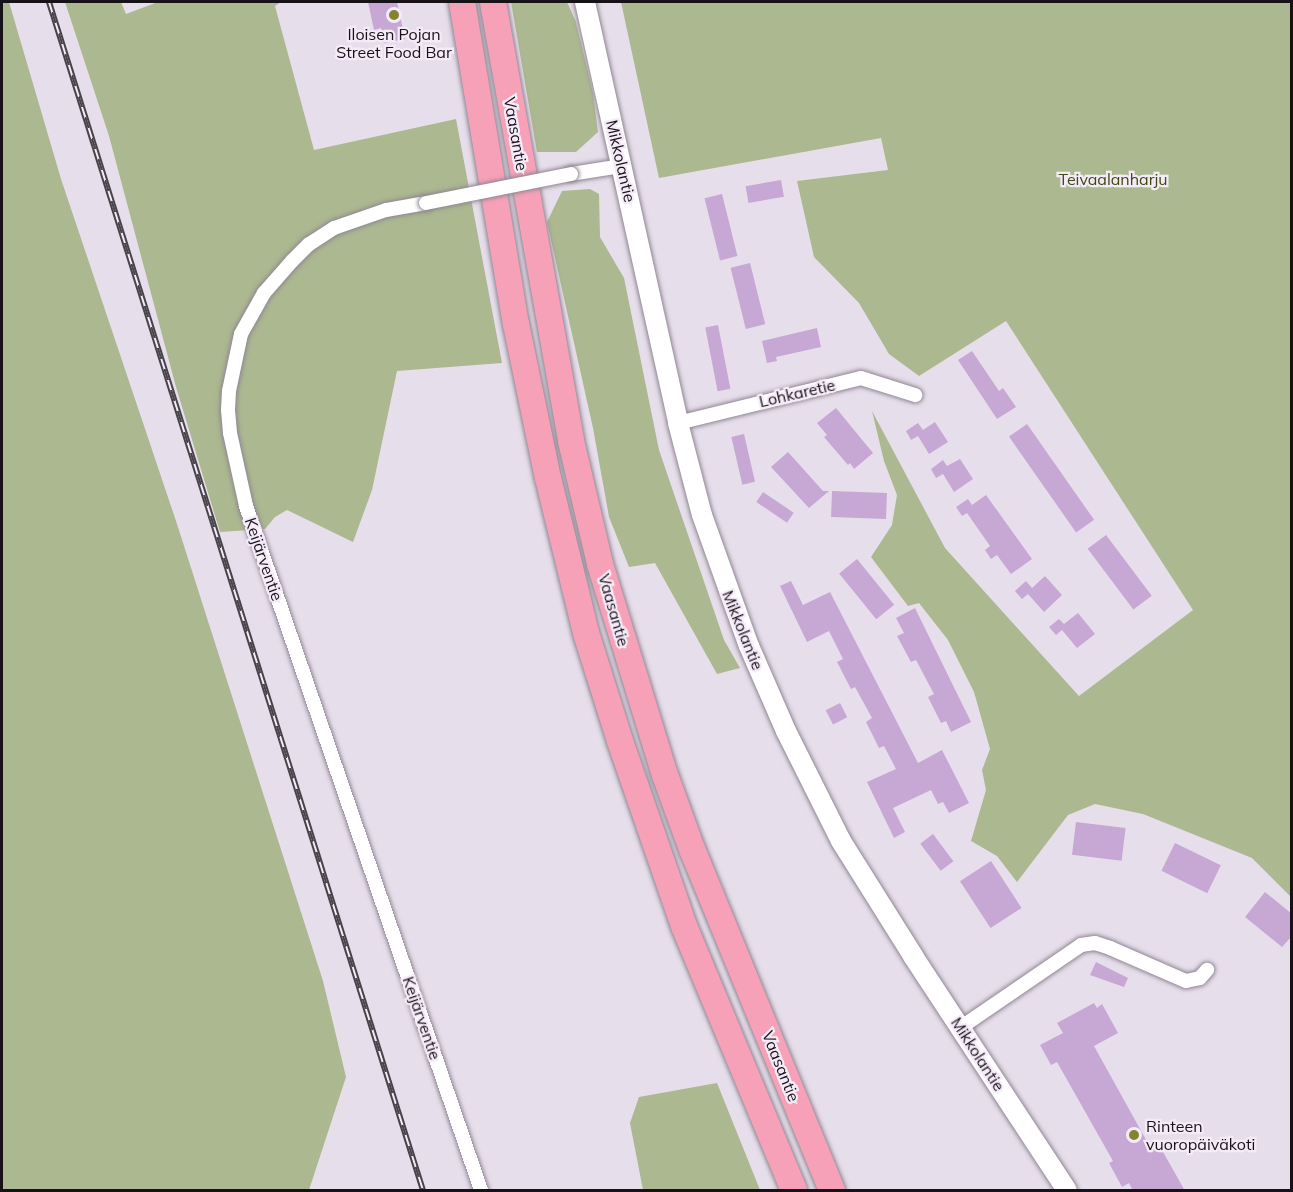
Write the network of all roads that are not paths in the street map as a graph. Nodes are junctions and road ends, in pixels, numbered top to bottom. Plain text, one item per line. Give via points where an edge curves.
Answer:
1 (462, 2) edge
2 (493, 2) edge
3 (585, 2) edge
4 (621, 166) junction
5 (915, 395) dead end
6 (678, 423) junction
7 (1207, 970) dead end
8 (960, 1028) junction
9 (481, 1191) edge
10 (794, 1191) edge
11 (832, 1191) edge
12 (1067, 1191) edge

1 - 10 highway, Vaasantie via 516,324 586,633 684,926
2 - 11 highway, Vaasantie via 571,441 600,564 658,754 692,849
3 - 4 main road, Mikkolantie
4 - 6 main road, Mikkolantie
4 - 9 street, Keijärventie, bridge via 386,210 334,228 309,244 264,293 242,334 229,391 228,410 246,506
5 - 6 street, Lohkaretie via 861,378
6 - 8 main road, Mikkolantie via 726,587 786,730 841,840
7 - 8 street via 1200,978 1186,981 1110,948 1095,943 1081,945
8 - 12 main road, Mikkolantie

